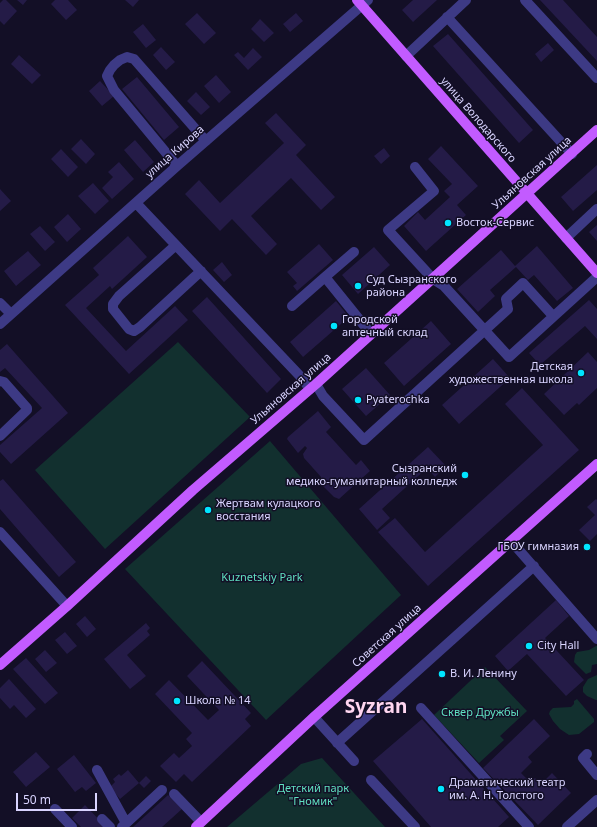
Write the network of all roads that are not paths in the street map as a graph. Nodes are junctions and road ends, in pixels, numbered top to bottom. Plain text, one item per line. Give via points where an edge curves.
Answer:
1 (466, 0) edge
2 (525, 0) edge
3 (362, 2) edge
4 (447, 17) junction
5 (406, 56) junction
6 (597, 78) edge
7 (597, 130) edge
8 (206, 141) junction
9 (572, 154) junction
10 (177, 166) junction
11 (415, 167) dead end
12 (527, 194) junction
13 (136, 203) junction
14 (597, 209) edge
15 (566, 238) junction
16 (176, 245) junction
17 (354, 252) dead end
18 (201, 272) junction
19 (597, 273) edge
20 (325, 277) junction
21 (597, 277) edge
22 (433, 279) junction
23 (0, 303) edge
24 (292, 306) dead end
25 (11, 314) junction
26 (553, 316) junction
27 (0, 324) edge
28 (485, 330) junction
29 (371, 334) junction
30 (0, 380) edge
31 (313, 386) junction
32 (0, 436) edge
33 (597, 464) edge
34 (0, 532) edge
35 (512, 541) junction
36 (534, 566) junction
37 (67, 606) junction
38 (597, 639) edge
39 (0, 665) edge
40 (421, 708) dead end
41 (314, 717) junction
42 (337, 743) junction
43 (587, 754) dead end
44 (354, 761) dead end
45 (97, 770) dead end
46 (597, 775) edge
47 (371, 780) dead end
48 (162, 790) dead end
49 (174, 794) dead end
50 (597, 800) edge
51 (56, 809) dead end
52 (102, 819) dead end
53 (198, 824) edge
54 (124, 825) edge
55 (72, 827) edge
56 (110, 827) edge
57 (415, 827) edge
58 (529, 827) edge
59 (567, 827) edge

1 - 4 street
2 - 6 street
3 - 5 main road, улица Володарского
3 - 8 street, улица Кирова
4 - 5 street
4 - 9 street
5 - 12 main road, улица Володарского
7 - 9 main road, Ульяновская улица
8 - 10 street, улица Кирова
8 - 10 street via 134,59 120,60 114,65 107,76 114,90
9 - 12 main road, Ульяновская улица
10 - 13 street, улица Кирова
11 - 22 street via 434,191 388,230
12 - 15 main road, улица Володарского
12 - 22 main road, Ульяновская улица
13 - 16 street
13 - 25 street, улица Кирова
14 - 15 street
15 - 19 main road, улица Володарского
16 - 18 street
16 - 18 street via 113,304 113,309 129,329 134,331 140,328
17 - 20 street
18 - 31 street via 298,375
20 - 24 street
20 - 29 street
21 - 26 street
22 - 28 street via 444,286
22 - 29 main road, Ульяновская улица
23 - 25 street
25 - 27 street, улица Кирова
26 - 28 street via 509,357
26 - 28 street via 523,283 506,299 508,309
28 - 31 street via 364,440
29 - 31 main road, Ульяновская улица
30 - 32 street via 27,410
31 - 37 main road, Ульяновская улица via 192,490
33 - 35 main road, Советская улица
34 - 37 street
35 - 36 street
35 - 41 main road, Советская улица
36 - 38 street
36 - 42 street
37 - 39 main road, Ульяновская улица
40 - 58 street
41 - 42 street
41 - 53 main road, Советская улица
42 - 44 street
43 - 46 street via 583,758
45 - 54 street
47 - 57 street
48 - 54 street
49 - 53 street
50 - 59 street
51 - 55 street
52 - 56 street

